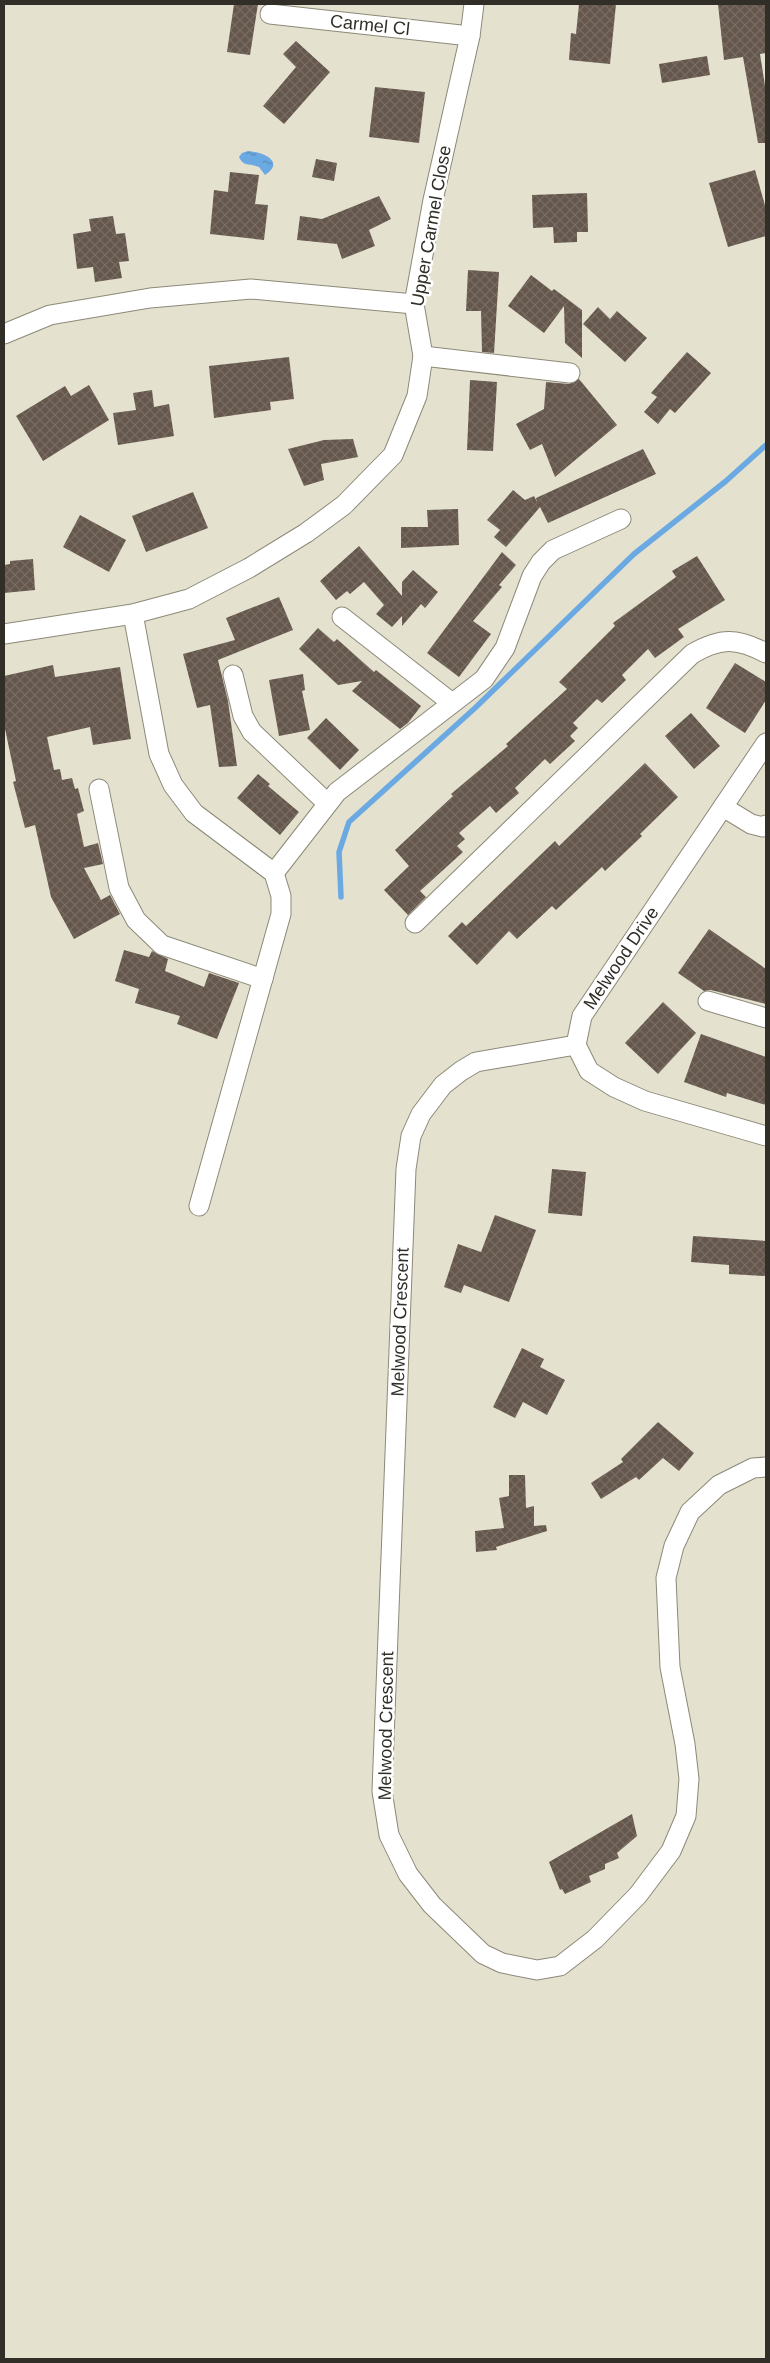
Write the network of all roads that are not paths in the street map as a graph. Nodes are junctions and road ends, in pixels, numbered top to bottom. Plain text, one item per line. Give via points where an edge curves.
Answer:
1 (474, 4) edge
2 (270, 14) dead end
3 (470, 36) junction
4 (414, 304) junction
5 (4, 334) edge
6 (423, 356) junction
7 (570, 373) dead end
8 (621, 519) dead end
9 (133, 614) junction
10 (342, 617) dead end
11 (4, 634) edge
12 (766, 653) edge
13 (233, 675) dead end
14 (452, 703) junction
15 (766, 743) edge
16 (99, 789) dead end
17 (327, 803) junction
18 (723, 807) junction
19 (766, 825) edge
20 (274, 873) junction
21 (414, 923) dead end
22 (263, 979) junction
23 (708, 1001) dead end
24 (766, 1018) edge
25 (576, 1045) junction
26 (766, 1136) edge
27 (199, 1206) dead end
28 (766, 1466) edge

1 - 3 street, Upper Carmel Close
2 - 3 street, Carmel Cl
3 - 4 street, Upper Carmel Close via 433,200
4 - 5 street via 251,289 150,298 50,315
4 - 6 street, Upper Carmel Close
6 - 7 street
6 - 9 street, Upper Carmel Close via 417,396 393,455 344,505 249,568 189,599
8 - 14 street via 553,550 541,562 532,576 505,648 495,664 484,679
9 - 11 street, Upper Carmel Close
9 - 20 street via 160,754 173,785 194,813
10 - 14 street
12 - 21 street via 748,644 728,640 709,644 692,654
13 - 17 street via 243,716 252,732
14 - 17 street
15 - 18 street, Melwood Drive
16 - 22 street via 119,888 136,920 162,945
17 - 20 street
18 - 19 street via 751,824
18 - 25 street, Melwood Drive via 582,1016
20 - 22 street via 281,896 281,914
22 - 27 street
23 - 24 street
25 - 26 street via 588,1071 614,1087 645,1101
25 - 28 street, Melwood Crescent via 476,1062 461,1071 443,1085 421,1114 412,1136 406,1169 382,1791 389,1835 408,1874 432,1905 482,1954 502,1963 537,1970 560,1966 595,1939 632,1901 671,1851 686,1816 689,1780 670,1667 666,1578 674,1546 690,1512 719,1484 753,1468

